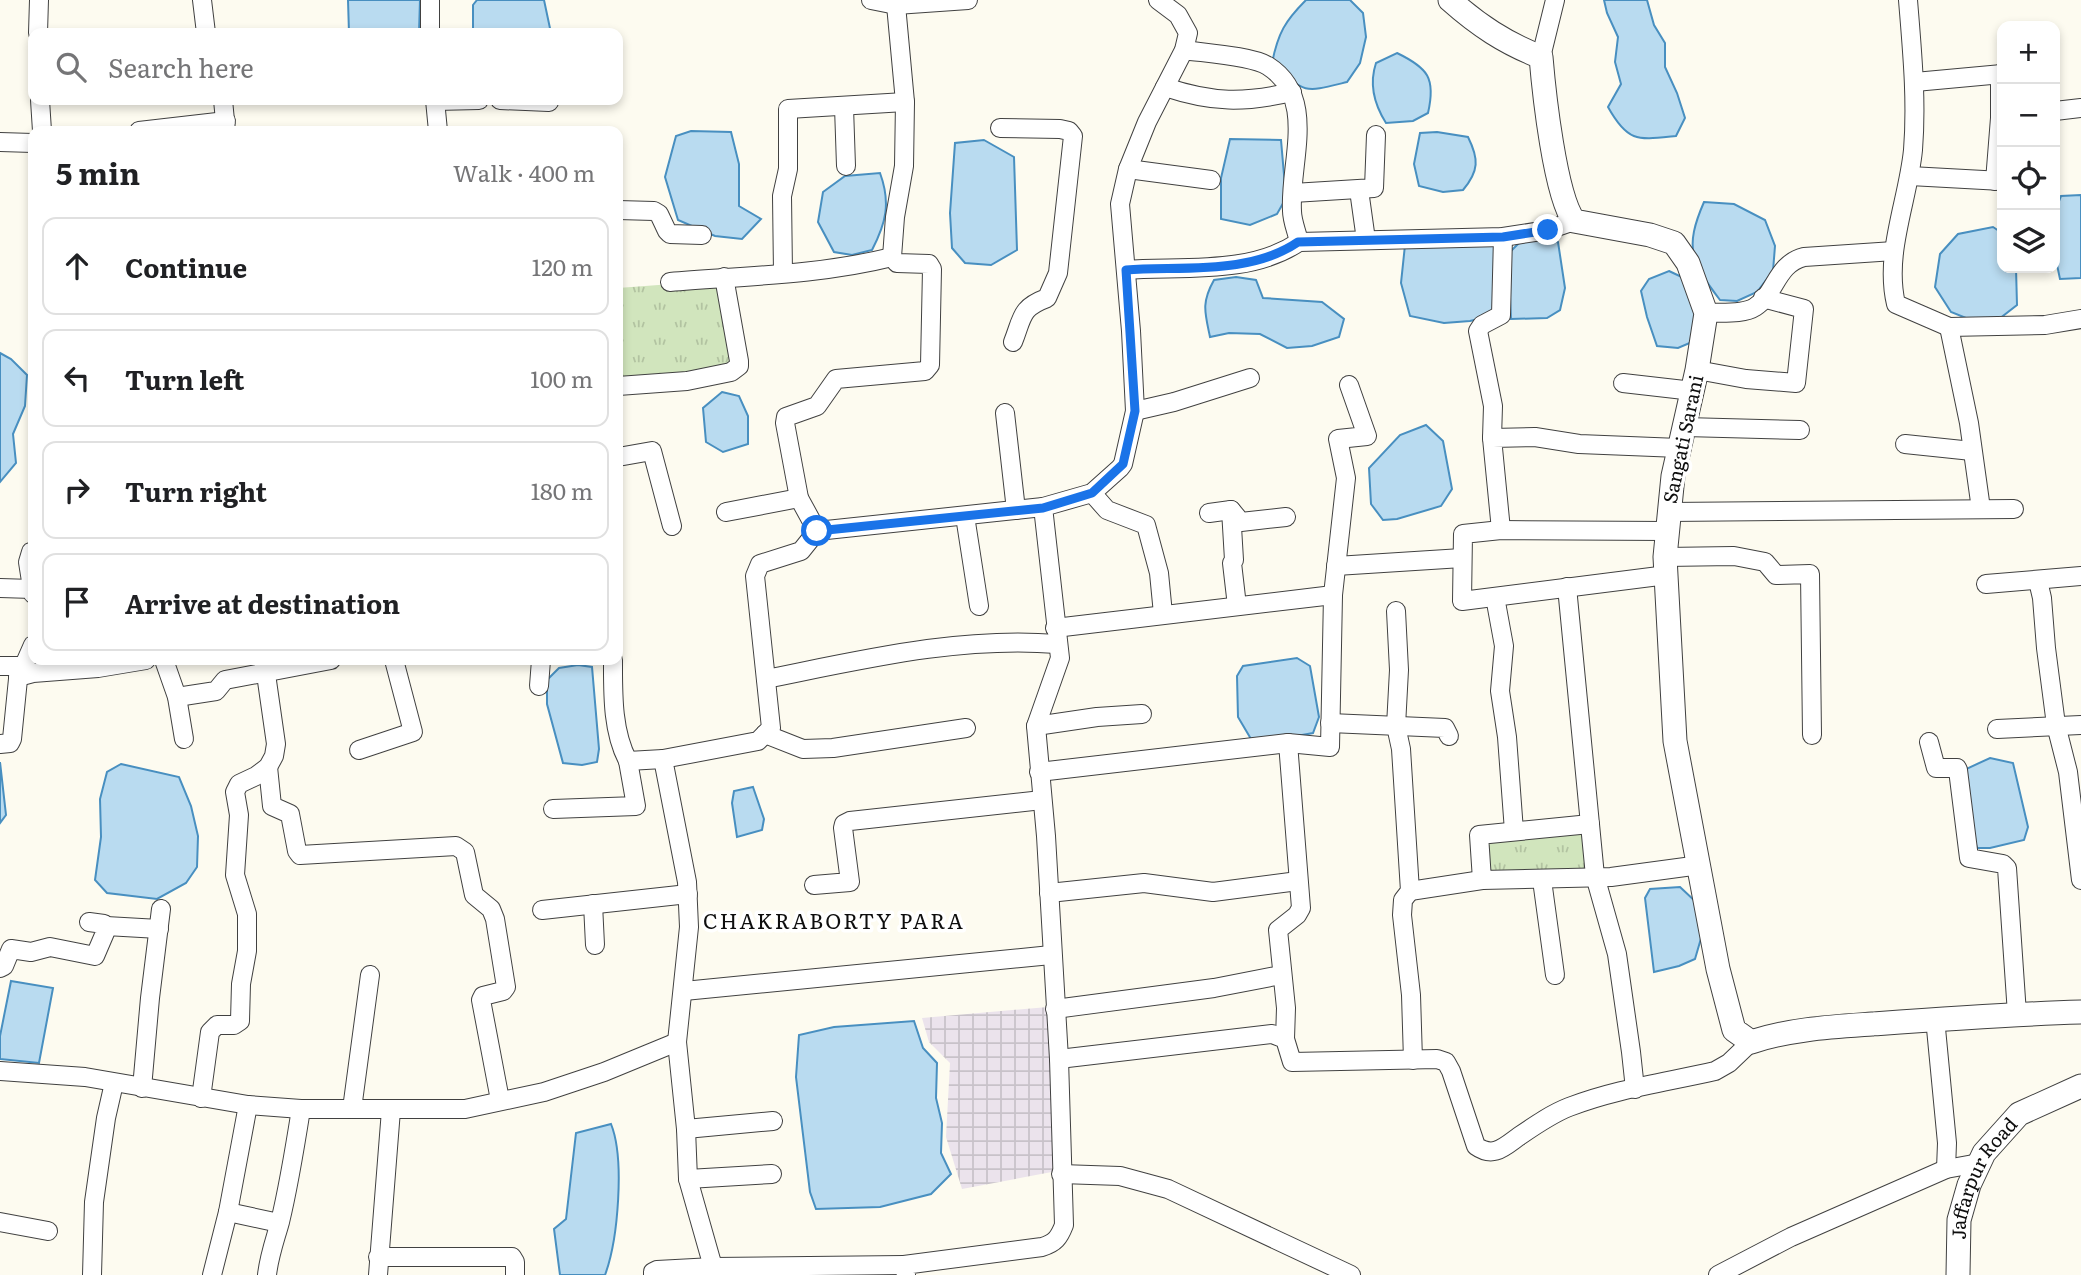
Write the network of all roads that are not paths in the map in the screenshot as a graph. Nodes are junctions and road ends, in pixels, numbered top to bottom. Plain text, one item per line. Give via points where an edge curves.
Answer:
1 (39, 0) edge
2 (202, 0) edge
3 (430, 0) edge
4 (871, 0) edge
5 (968, 0) edge
6 (1158, 0) edge
7 (1450, 0) edge
8 (1555, 0) edge
9 (1908, 0) edge
10 (896, 5) junction
11 (38, 28) edge
12 (205, 28) edge
13 (430, 28) edge
14 (1184, 50) junction
15 (1541, 57) junction
16 (1997, 74) edge
17 (1915, 82) junction
18 (2001, 84) edge
19 (1166, 88) junction
20 (1292, 92) junction
21 (905, 102) junction
22 (40, 105) edge
23 (224, 105) edge
24 (435, 105) edge
25 (844, 107) junction
26 (2081, 108) edge
27 (2060, 110) edge
28 (42, 126) edge
29 (226, 126) edge
30 (438, 126) edge
31 (1000, 128) dead end
32 (1377, 135) dead end
33 (0, 142) edge
34 (28, 143) edge
35 (1999, 147) edge
36 (846, 166) dead end
37 (1128, 169) junction
38 (1910, 176) junction
39 (1210, 180) dead end
40 (1997, 181) edge
41 (1359, 190) junction
42 (1293, 192) junction
43 (623, 210) edge
44 (1574, 221) junction
45 (702, 235) dead end
46 (1503, 237) junction
47 (1366, 240) junction
48 (1298, 242) junction
49 (1894, 251) junction
50 (892, 257) junction
51 (1126, 270) junction
52 (783, 273) junction
53 (724, 277) junction
54 (670, 282) dead end
55 (1763, 298) junction
56 (1706, 313) junction
57 (2081, 319) edge
58 (1949, 327) junction
59 (1013, 342) dead end
60 (1250, 378) dead end
61 (1695, 381) junction
62 (1623, 383) dead end
63 (1349, 385) dead end
64 (623, 386) edge
65 (1135, 411) junction
66 (1006, 413) dead end
67 (1800, 430) dead end
68 (1682, 437) junction
69 (1492, 438) junction
70 (1905, 444) dead end
71 (1972, 451) junction
72 (623, 456) edge
73 (1092, 493) junction
74 (799, 498) junction
75 (1043, 508) junction
76 (1981, 509) junction
77 (2014, 509) dead end
78 (1016, 510) junction
79 (1231, 510) junction
80 (726, 513) dead end
81 (1209, 513) dead end
82 (965, 516) junction
83 (1286, 517) dead end
84 (1668, 521) junction
85 (672, 526) dead end
86 (1501, 530) junction
87 (817, 531) junction
88 (1461, 558) junction
89 (1336, 566) junction
90 (1666, 566) junction
91 (2081, 576) edge
92 (2038, 581) junction
93 (1986, 584) dead end
94 (1567, 587) junction
95 (0, 588) edge
96 (28, 591) edge
97 (1333, 594) junction
98 (1495, 597) junction
99 (979, 606) dead end
100 (1237, 606) junction
101 (1396, 611) dead end
102 (1163, 614) junction
103 (1056, 636) junction
104 (28, 657) edge
105 (116, 665) edge
106 (166, 665) edge
107 (295, 665) edge
108 (395, 665) edge
109 (541, 665) edge
110 (613, 665) edge
111 (0, 666) edge
112 (274, 668) edge
113 (22, 671) junction
114 (766, 680) junction
115 (539, 686) dead end
116 (177, 697) junction
117 (1142, 714) dead end
118 (1330, 723) junction
119 (2056, 725) junction
120 (2081, 725) edge
121 (1036, 726) junction
122 (1396, 726) junction
123 (965, 728) dead end
124 (1997, 729) dead end
125 (765, 734) junction
126 (1812, 735) dead end
127 (1449, 736) dead end
128 (184, 739) dead end
129 (1929, 742) dead end
130 (1288, 743) junction
131 (0, 744) edge
132 (359, 750) dead end
133 (663, 759) junction
134 (628, 761) junction
135 (268, 767) junction
136 (1039, 772) junction
137 (1042, 800) junction
138 (553, 809) dead end
139 (1590, 824) junction
140 (1514, 831) junction
141 (1700, 865) junction
142 (1595, 876) junction
143 (1482, 880) junction
144 (1542, 880) junction
145 (2081, 880) edge
146 (1298, 881) junction
147 (814, 885) dead end
148 (1410, 891) junction
149 (1049, 893) junction
150 (688, 894) junction
151 (593, 904) junction
152 (161, 909) dead end
153 (542, 910) dead end
154 (159, 929) junction
155 (595, 945) dead end
156 (1052, 955) junction
157 (0, 968) edge
158 (370, 975) dead end
159 (1281, 975) junction
160 (1555, 975) dead end
161 (684, 991) junction
162 (1055, 1009) junction
163 (2081, 1012) edge
164 (2017, 1014) junction
165 (1935, 1018) junction
166 (1285, 1039) junction
167 (677, 1042) junction
168 (1751, 1042) junction
169 (1059, 1059) junction
170 (1413, 1059) junction
171 (0, 1071) edge
172 (114, 1083) junction
173 (2081, 1086) edge
174 (142, 1088) junction
175 (1635, 1089) junction
176 (201, 1098) junction
177 (500, 1100) junction
178 (248, 1105) junction
179 (301, 1109) junction
180 (352, 1109) junction
181 (391, 1110) junction
182 (773, 1121) dead end
183 (686, 1129) junction
184 (1979, 1163) junction
185 (1946, 1169) junction
186 (772, 1174) dead end
187 (1061, 1174) junction
188 (688, 1179) junction
189 (228, 1212) junction
190 (0, 1222) edge
191 (279, 1223) junction
192 (48, 1231) dead end
193 (378, 1257) junction
194 (713, 1267) junction
195 (905, 1270) edge
196 (92, 1275) edge
197 (212, 1275) edge
198 (267, 1275) edge
199 (378, 1275) edge
200 (515, 1275) edge
201 (653, 1275) edge
202 (1351, 1275) edge
203 (1718, 1275) edge
204 (1958, 1275) edge

1 - 11 street
2 - 12 street
3 - 13 street
4 - 10 street
5 - 10 street
6 - 14 street via 1178,15 1188,33
7 - 15 street via 1477,24
8 - 15 street
9 - 17 street
10 - 21 street
14 - 19 street
14 - 20 street via 1268,65
15 - 44 street via 1558,176
16 - 17 street
17 - 38 street
18 - 35 street
19 - 20 street via 1213,100 1262,99
19 - 37 street
20 - 42 street via 1298,133
21 - 25 street
21 - 50 street via 904,166
22 - 28 street
23 - 29 street
24 - 30 street
25 - 36 street
25 - 52 street via 788,109
26 - 27 street
31 - 59 street via 1060,128 1073,136 1058,273 1052,293 1027,309
32 - 41 street via 1374,188
33 - 34 street
37 - 39 street
37 - 51 street via 1120,204
38 - 40 street
38 - 49 street
41 - 42 street
41 - 47 street
42 - 48 street
43 - 45 street via 654,211 670,234
44 - 46 street
44 - 56 street, Sangati Sarani via 1674,243 1688,264
46 - 47 street
46 - 69 street via 1501,315 1478,331 1493,406
47 - 48 street
48 - 51 street via 1275,256 1232,265
49 - 55 street via 1792,260
49 - 58 street via 1896,304
50 - 52 street
50 - 74 street via 897,263 929,264 932,269 929,369 841,377 831,383 817,406 786,418
51 - 65 street
52 - 53 street
53 - 54 street
53 - 64 street via 739,361 736,369 687,381
55 - 56 street via 1743,311
55 - 61 street via 1804,309 1796,383
56 - 61 street, Sangati Sarani
57 - 58 street via 2045,325
58 - 71 street
60 - 65 street
61 - 62 street
61 - 68 street, Sangati Sarani
63 - 89 street via 1367,436 1338,439 1346,478
65 - 73 street via 1123,464
66 - 78 street
67 - 68 street
68 - 69 street via 1578,444 1535,437
68 - 84 street, Sangati Sarani
69 - 86 street
70 - 71 street
71 - 76 street
72 - 85 street via 652,451
73 - 75 street
73 - 102 street via 1107,510 1146,525
74 - 80 street
74 - 87 street
75 - 78 street
75 - 103 street
76 - 77 street
76 - 84 street
78 - 82 street
79 - 81 street
79 - 83 street via 1241,522
79 - 100 street
82 - 87 street
82 - 99 street
84 - 86 street
84 - 90 street, Sangati Sarani
86 - 88 street via 1463,534
87 - 114 street via 801,551 756,569
88 - 89 street
88 - 98 street via 1462,601
89 - 97 street
90 - 94 street
90 - 126 street via 1734,556 1765,562 1776,575 1810,574
90 - 141 street, Sangati Sarani via 1675,741
91 - 92 street
92 - 93 street
92 - 119 street
94 - 98 street
94 - 139 street
95 - 96 street
97 - 100 street
97 - 118 street
98 - 140 street via 1504,646 1500,691
100 - 102 street
101 - 122 street
102 - 103 street
103 - 114 street via 898,654
103 - 121 street via 1060,658
104 - 113 street
105 - 113 street
106 - 116 street
107 - 112 street
108 - 132 street via 413,732
109 - 115 street
110 - 134 street via 620,746
111 - 113 street
112 - 116 street via 225,680 216,691
112 - 135 street via 276,744
113 - 131 street via 12,739
114 - 125 street via 771,728
116 - 128 street
117 - 121 street
118 - 122 street
118 - 130 street via 1330,747
119 - 120 street
119 - 124 street
119 - 145 street via 2068,772
121 - 136 street
122 - 127 street via 1445,728
122 - 148 street
123 - 125 street via 803,749
125 - 133 street via 758,741
129 - 164 street via 1936,768 1958,770 1969,858 2007,868
130 - 136 street
130 - 146 street
133 - 134 street
133 - 150 street
134 - 138 street via 636,806
135 - 176 street via 239,784 235,792 239,815 235,875 247,914 240,1021 217,1025 210,1032
135 - 177 street via 272,806 290,814 300,855 456,846 465,852 474,895 491,909 495,919 506,986 481,1000
136 - 137 street
137 - 147 street via 850,821 843,828 850,881
137 - 149 street
139 - 140 street
139 - 142 street
140 - 143 street via 1479,835
141 - 142 street
141 - 168 street, Sangati Sarani via 1734,1030
142 - 144 street
142 - 175 street via 1617,954
143 - 144 street
143 - 148 street
144 - 160 street
146 - 149 street via 1213,892 1144,883
146 - 159 street via 1300,912 1278,930
148 - 170 street via 1403,900 1402,915
149 - 156 street
150 - 151 street
150 - 161 street
151 - 153 street
151 - 155 street
152 - 154 street
154 - 157 street via 98,924 106,931 95,956 50,947 30,952 11,949
154 - 174 street
156 - 161 street
156 - 162 street
158 - 180 street
159 - 162 street
159 - 166 street
161 - 167 street
162 - 169 street
163 - 164 street
164 - 165 street
165 - 168 street via 1815,1027
165 - 185 street
166 - 169 street via 1272,1034
166 - 170 street via 1292,1062
167 - 177 street via 544,1092
167 - 183 street
168 - 175 street via 1715,1071
169 - 187 street
170 - 175 street via 1446,1062 1472,1137 1484,1152 1505,1146 1568,1108
171 - 172 street
172 - 174 street
172 - 196 street via 94,1202
173 - 184 street, Jaffarpur Road via 2019,1114
174 - 176 street
176 - 178 street
177 - 181 street via 465,1109
178 - 179 street
178 - 189 street
179 - 180 street
179 - 191 street
180 - 181 street
181 - 193 street
182 - 183 street
183 - 188 street
184 - 185 street
184 - 204 street, Jaffarpur Road via 1959,1220
185 - 203 street via 1791,1237
186 - 188 street
187 - 195 street via 1064,1226 1053,1244
187 - 202 street via 1120,1176 1168,1189
188 - 194 street
189 - 191 street
189 - 197 street
190 - 192 street
191 - 198 street
193 - 199 street
193 - 200 street via 512,1257
194 - 195 street
194 - 201 street via 657,1270

